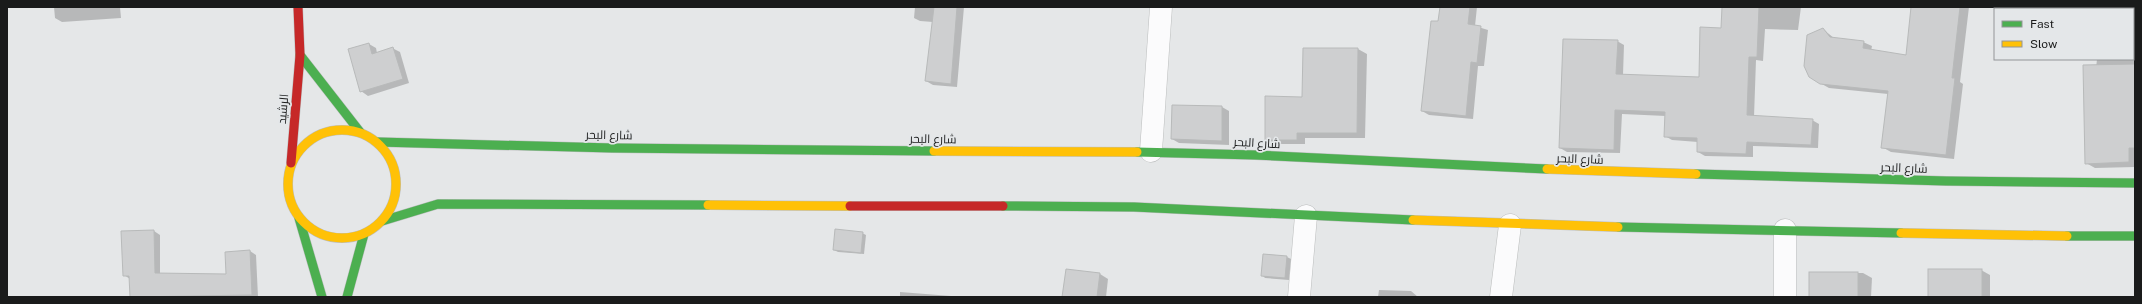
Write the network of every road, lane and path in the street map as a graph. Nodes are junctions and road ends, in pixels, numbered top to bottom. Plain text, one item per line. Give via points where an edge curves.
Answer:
1 (298, 7) edge
2 (1161, 7) edge
3 (300, 55) junction
4 (360, 132) junction
5 (378, 142) junction
6 (1151, 151) junction
7 (290, 166) junction
8 (2135, 183) edge
9 (1306, 216) junction
10 (299, 218) junction
11 (382, 221) junction
12 (1510, 224) junction
13 (1785, 230) junction
14 (364, 234) junction
15 (2135, 236) edge
16 (322, 297) edge
17 (347, 297) edge
18 (1299, 297) edge
19 (1501, 297) edge
20 (1785, 297) edge

1 - 3 main road, الرشيد
2 - 6 street
3 - 4 main road
3 - 7 main road, الرشيد
4 - 5 main road
4 - 7 main road via 346,129 328,131 312,138 299,150
5 - 6 main road, شارع البحر via 644,148 1122,153
5 - 11 main road via 389,155 396,189 392,206
6 - 8 main road, شارع البحر via 1471,168 1946,181
7 - 10 main road via 287,184 290,202
9 - 11 main road via 1134,207 438,204
9 - 12 main road
9 - 18 street
10 - 14 main road via 313,231 330,237 349,238
10 - 16 main road
11 - 14 main road
12 - 13 main road
12 - 19 street
13 - 15 main road
13 - 20 street
14 - 17 main road

